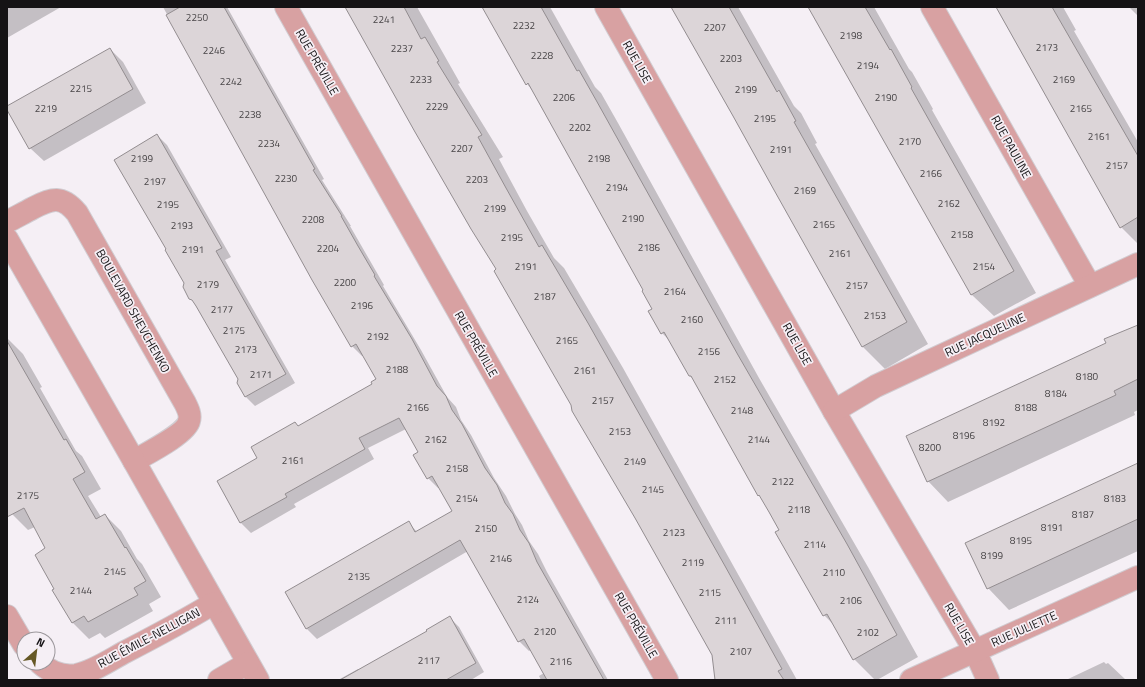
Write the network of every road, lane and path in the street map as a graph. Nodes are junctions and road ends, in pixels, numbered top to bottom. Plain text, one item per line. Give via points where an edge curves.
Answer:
1 (286, 7) edge
2 (606, 7) edge
3 (932, 7) edge
4 (7, 222) edge
5 (7, 239) edge
6 (1138, 264) edge
7 (1090, 286) junction
8 (834, 411) junction
9 (134, 460) junction
10 (1138, 577) edge
11 (214, 603) junction
12 (7, 616) edge
13 (16, 631) edge
14 (975, 651) junction
15 (50, 671) edge
16 (253, 672) edge
17 (219, 680) edge
18 (667, 680) edge
19 (911, 680) edge
20 (988, 680) edge

1 - 18 street, RUE PRÉVILLE
2 - 8 street, RUE LISE
3 - 7 street, RUE PAULINE
4 - 9 street, BOULEVARD SHEVCHENKO via 51,199 71,206 185,403 190,416 187,426 177,435
5 - 9 street
6 - 7 street, RUE JACQUELINE
7 - 8 street, RUE JACQUELINE via 876,386
8 - 14 street, RUE LISE
9 - 11 street
10 - 14 street, RUE JULIETTE
11 - 15 street, RUE ÉMILE-NELLIGAN via 103,664 77,675
11 - 16 street
12 - 13 street
14 - 19 street, RUE JULIETTE
14 - 20 street, RUE LISE
16 - 17 street

